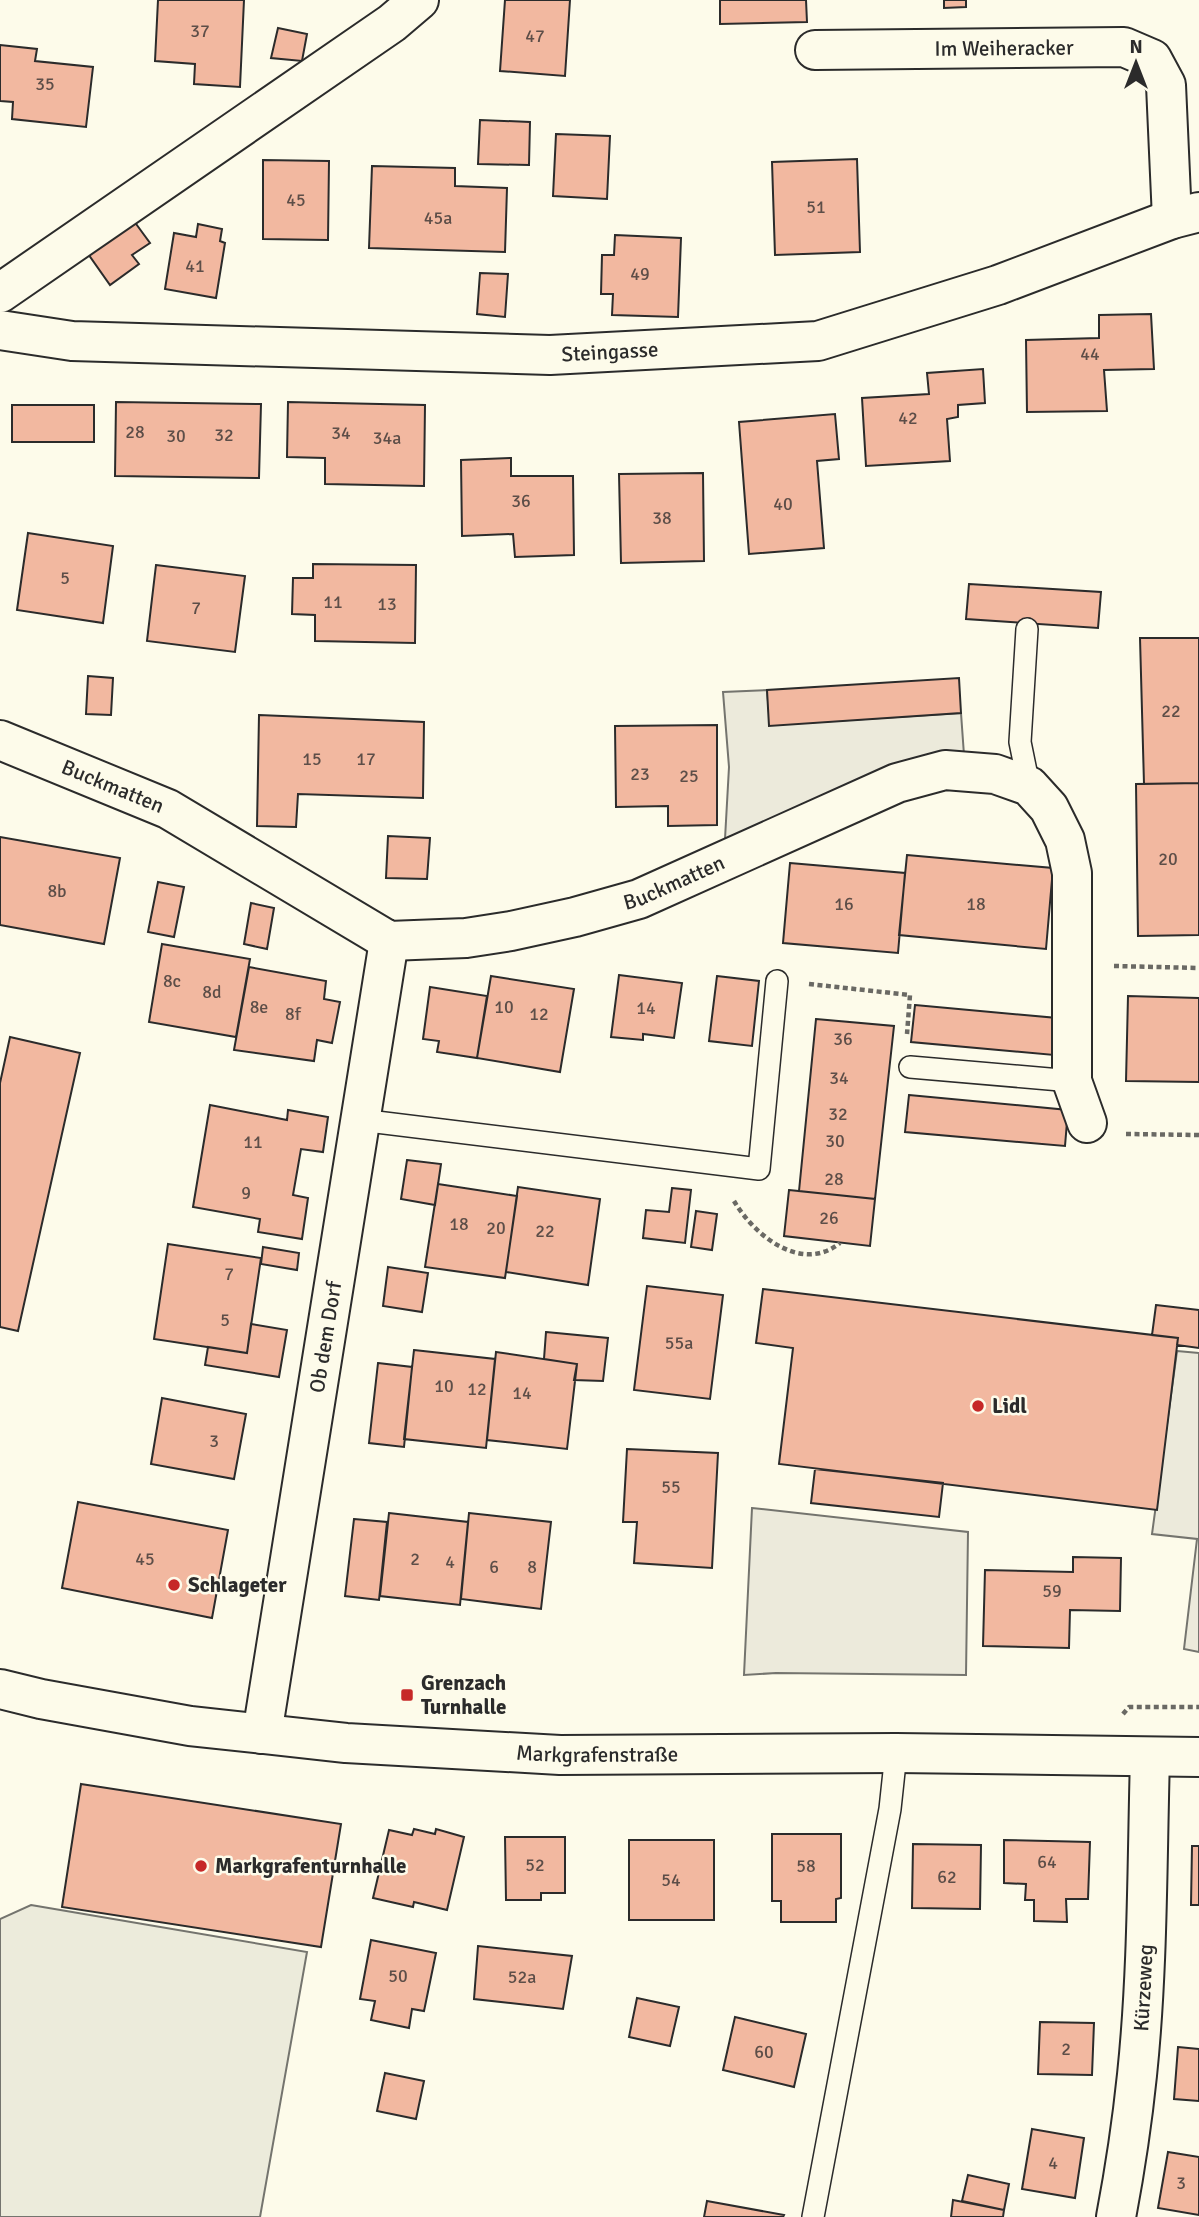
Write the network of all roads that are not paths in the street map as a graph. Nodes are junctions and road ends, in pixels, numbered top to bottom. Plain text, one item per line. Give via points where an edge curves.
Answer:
1 (419, 0) edge
2 (816, 50) dead end
3 (1185, 215) edge
4 (0, 293) edge
5 (0, 330) edge
6 (1027, 629) dead end
7 (0, 740) edge
8 (1029, 786) junction
9 (389, 941) junction
10 (776, 981) road end
11 (910, 1067) road end
12 (1072, 1081) junction
13 (360, 1120) junction
14 (1087, 1123) road end
15 (0, 1689) edge
16 (262, 1734) junction
17 (896, 1753) junction
18 (1150, 1757) junction
19 (1199, 1757) edge
20 (813, 2217) edge
21 (1116, 2217) edge

1 - 4 street
2 - 3 street, Im Weiheracker via 1124,47 1152,59 1166,85
3 - 5 street, Steingasse via 998,285 818,341 550,355 72,341
6 - 8 lane via 1020,742
7 - 9 street, Buckmatten via 168,809
8 - 9 street, Buckmatten via 995,774 945,769 897,783 639,899 466,938
8 - 12 street via 1049,808 1065,840 1072,873
9 - 13 street, Ob dem Dorf
10 - 13 lane via 759,1169
11 - 12 lane
12 - 14 street
13 - 16 street, Ob dem Dorf
15 - 16 street, Markgrafenstraße via 190,1726
16 - 17 street, Markgrafenstraße via 560,1755
17 - 18 street, Markgrafenstraße
17 - 20 lane via 890,1809
18 - 19 street, Markgrafenstraße
18 - 21 street, Kürzeweg via 1138,2060

